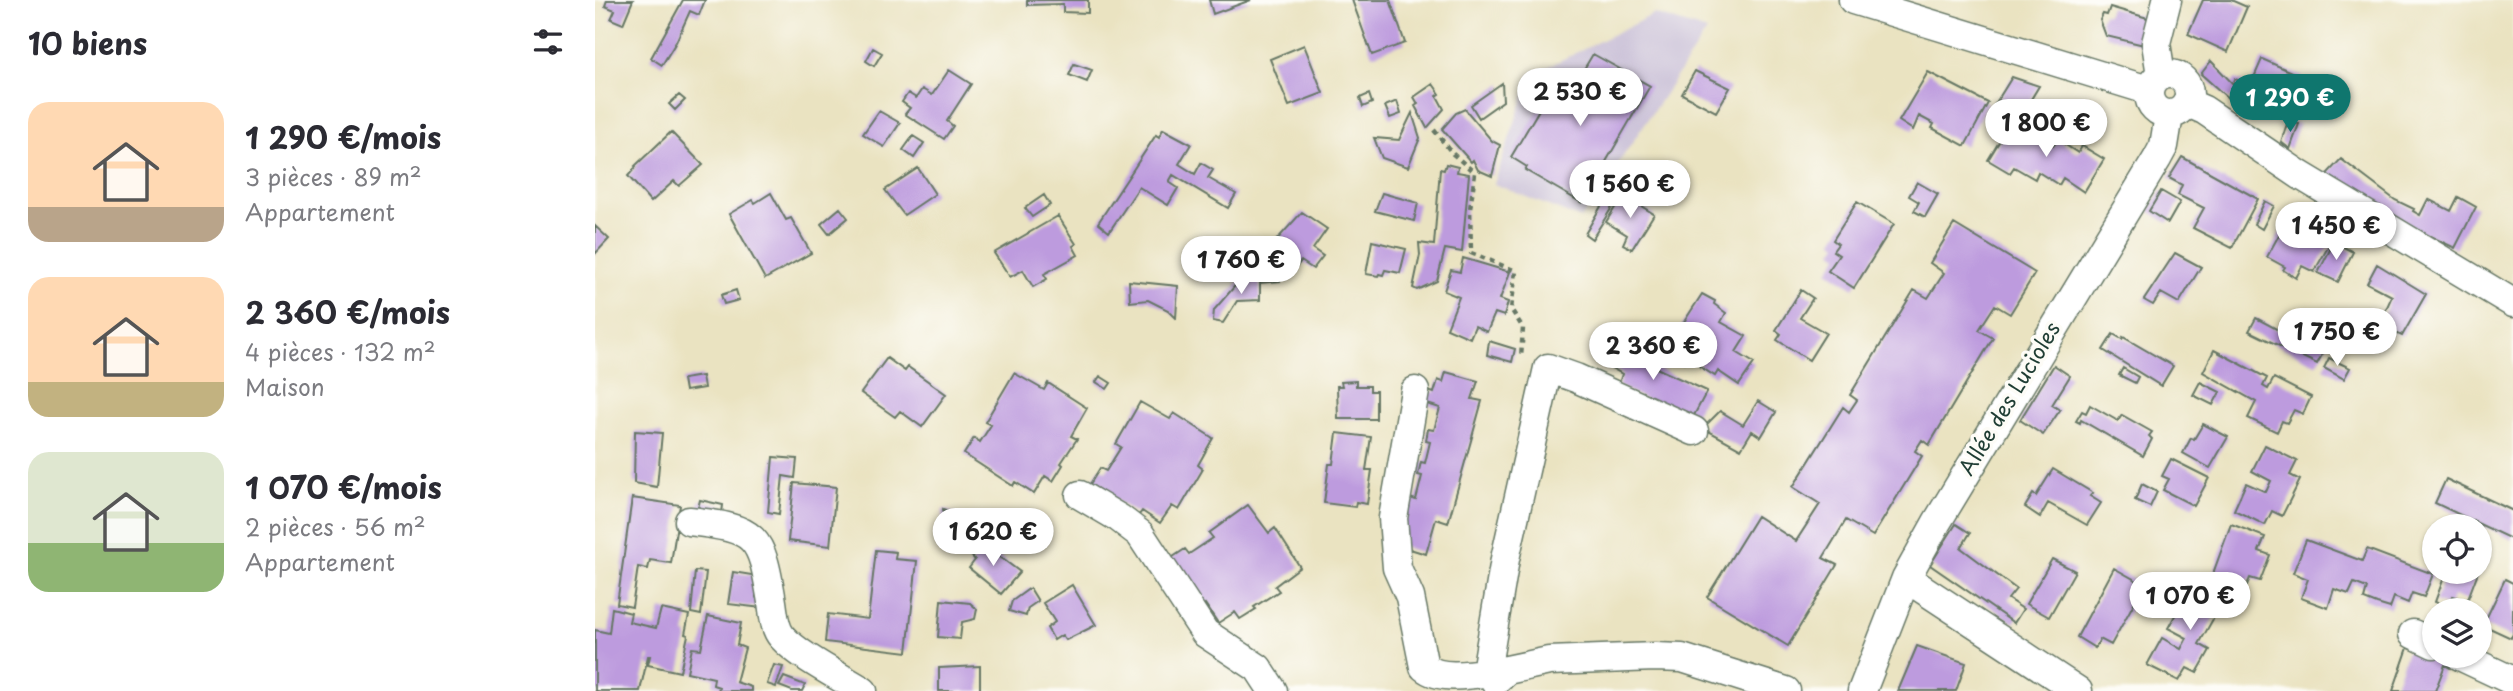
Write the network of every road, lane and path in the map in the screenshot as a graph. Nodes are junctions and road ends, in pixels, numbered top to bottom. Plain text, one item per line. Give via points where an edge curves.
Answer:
1 (1853, 0) edge
2 (2167, 0) edge
3 (2155, 83) junction
4 (2178, 109) junction
5 (1434, 130) dead end
6 (2513, 303) edge
7 (1548, 369) junction
8 (1415, 391) dead end
9 (1694, 431) dead end
10 (1080, 495) dead end
11 (689, 521) dead end
12 (1906, 578) junction
13 (2485, 668) edge
14 (1491, 678) edge
15 (2513, 681) edge
16 (863, 691) edge
17 (1273, 691) edge
18 (1786, 691) edge
19 (1862, 691) edge
20 (2078, 691) edge

1 - 3 street
2 - 3 street via 2156,43
3 - 4 street via 2170,74 2187,84 2189,93
4 - 6 street via 2204,110 2300,175
4 - 12 street, Allée des Lucioles via 2157,159
5 - 7 path via 1475,173 1471,253 1516,271 1511,309 1523,328 1520,361
7 - 9 street via 1576,377
7 - 14 street via 1505,559
8 - 14 street via 1394,518 1397,568 1410,597 1424,667 1443,676
10 - 17 street via 1140,534 1205,634 1258,668
11 - 16 street via 746,532 761,554 782,636
12 - 19 street, Allée des Lucioles
12 - 20 street
13 - 15 street
14 - 18 street via 1549,661 1682,658

